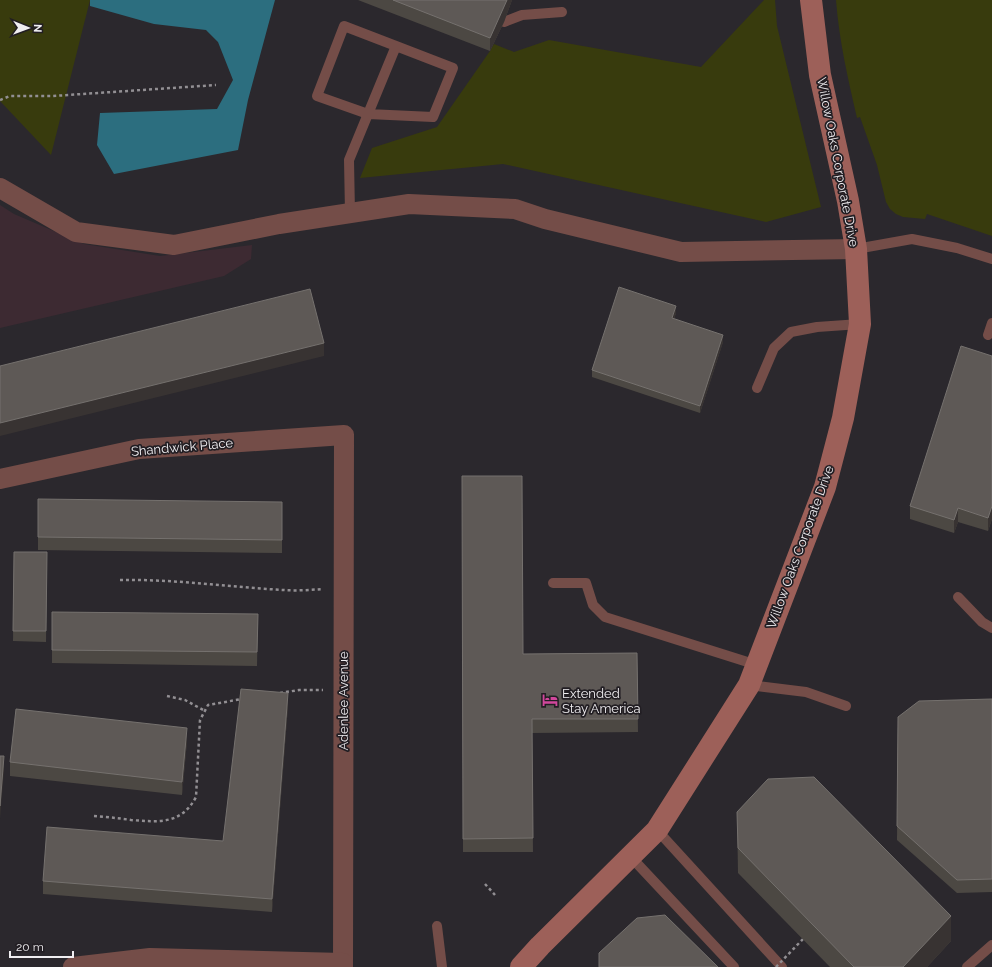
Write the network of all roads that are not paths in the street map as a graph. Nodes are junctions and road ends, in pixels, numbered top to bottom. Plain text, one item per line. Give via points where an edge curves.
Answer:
1 (812, 0) edge
2 (562, 12) dead end
3 (504, 22) edge
4 (396, 46) junction
5 (368, 114) junction
6 (0, 188) edge
7 (350, 213) junction
8 (856, 249) junction
9 (992, 258) edge
10 (992, 323) edge
11 (860, 324) junction
12 (988, 335) dead end
13 (757, 388) dead end
14 (344, 435) joint
15 (0, 479) edge
16 (553, 582) dead end
17 (958, 597) dead end
18 (992, 628) edge
19 (757, 665) junction
20 (749, 685) junction
21 (846, 706) dead end
22 (657, 830) junction
23 (630, 856) junction
24 (437, 926) dead end
25 (992, 945) edge
26 (343, 965) edge
27 (73, 967) edge
28 (442, 967) edge
29 (521, 967) edge
30 (734, 967) edge
31 (782, 967) edge
32 (968, 967) edge

1 - 8 street, Willow Oaks Corporate Drive via 820,76 848,200
2 - 3 lane via 522,15
4 - 5 lane
4 - 5 lane via 453,68 432,117
4 - 5 lane via 344,26 317,96
5 - 7 lane via 349,160
6 - 7 street via 76,232 174,245
7 - 8 street via 408,204 515,209 545,219 681,252
8 - 9 lane via 912,239
8 - 11 street, Willow Oaks Corporate Drive
10 - 12 lane
11 - 13 lane via 791,332 774,348
11 - 19 street, Willow Oaks Corporate Drive via 843,418 825,487
14 - 15 street, Shandwick Place via 139,448
14 - 26 street, Adenlee Avenue
16 - 19 lane via 586,583 593,605 605,617
17 - 18 lane via 982,622
19 - 20 street, Willow Oaks Corporate Drive
20 - 21 lane via 806,692
20 - 22 street, Willow Oaks Corporate Drive
22 - 23 street, Willow Oaks Corporate Drive
22 - 31 lane
23 - 29 street, Willow Oaks Corporate Drive
23 - 30 lane
24 - 28 lane
25 - 32 lane
26 - 27 street via 150,958

